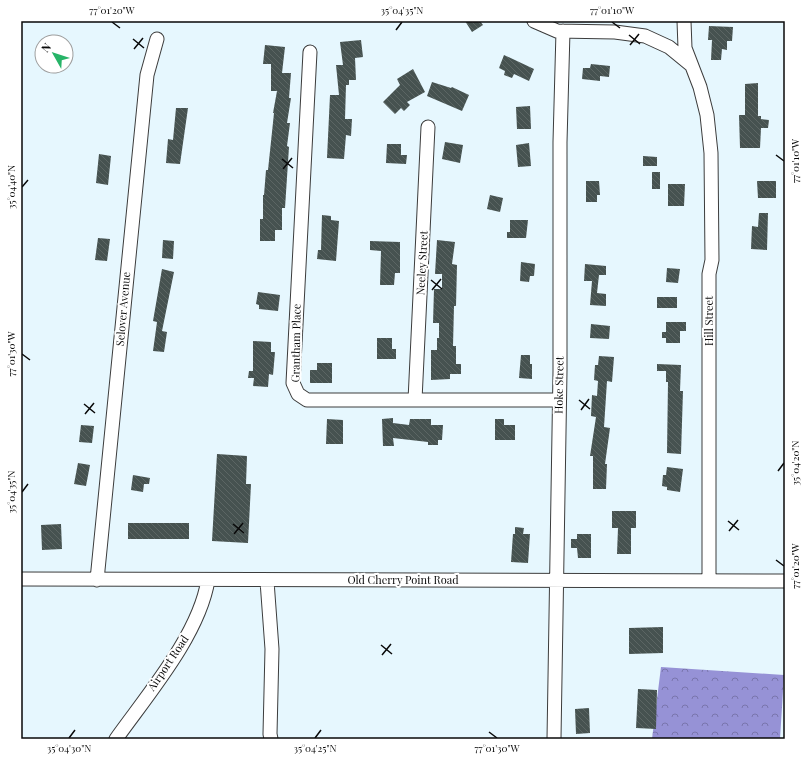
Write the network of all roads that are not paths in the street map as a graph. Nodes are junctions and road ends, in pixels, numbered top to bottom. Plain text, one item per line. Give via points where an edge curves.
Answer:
1 (534, 21) edge
2 (684, 21) edge
3 (563, 31) junction
4 (156, 39) dead end
5 (310, 52) dead end
6 (691, 65) junction
7 (428, 127) dead end
8 (415, 400) junction
9 (559, 400) junction
10 (21, 579) edge
11 (97, 580) junction
12 (208, 580) junction
13 (267, 580) junction
14 (557, 580) junction
15 (709, 580) junction
16 (785, 581) edge
17 (116, 739) edge
18 (271, 739) edge
19 (554, 739) edge

1 - 3 street
2 - 6 street, Hill Street via 685,48
3 - 6 street via 615,32 645,36 669,47
3 - 9 street, Hoke Street
4 - 11 street, Selover Avenue via 147,76
5 - 8 street, Grantham Place via 293,383 298,394 307,400
6 - 15 street, Hill Street via 706,104 711,153
7 - 8 street, Neeley Street
8 - 9 street, Grantham Place
9 - 14 street, Hoke Street
10 - 11 street, Old Cherry Point Road
11 - 12 street, Old Cherry Point Road
12 - 13 street, Old Cherry Point Road
12 - 17 street, Airport Road via 204,601 191,629
13 - 14 street, Old Cherry Point Road
13 - 18 street via 272,648
14 - 15 street, Old Cherry Point Road
14 - 19 street, Hoke Street
15 - 16 street, Old Cherry Point Road

